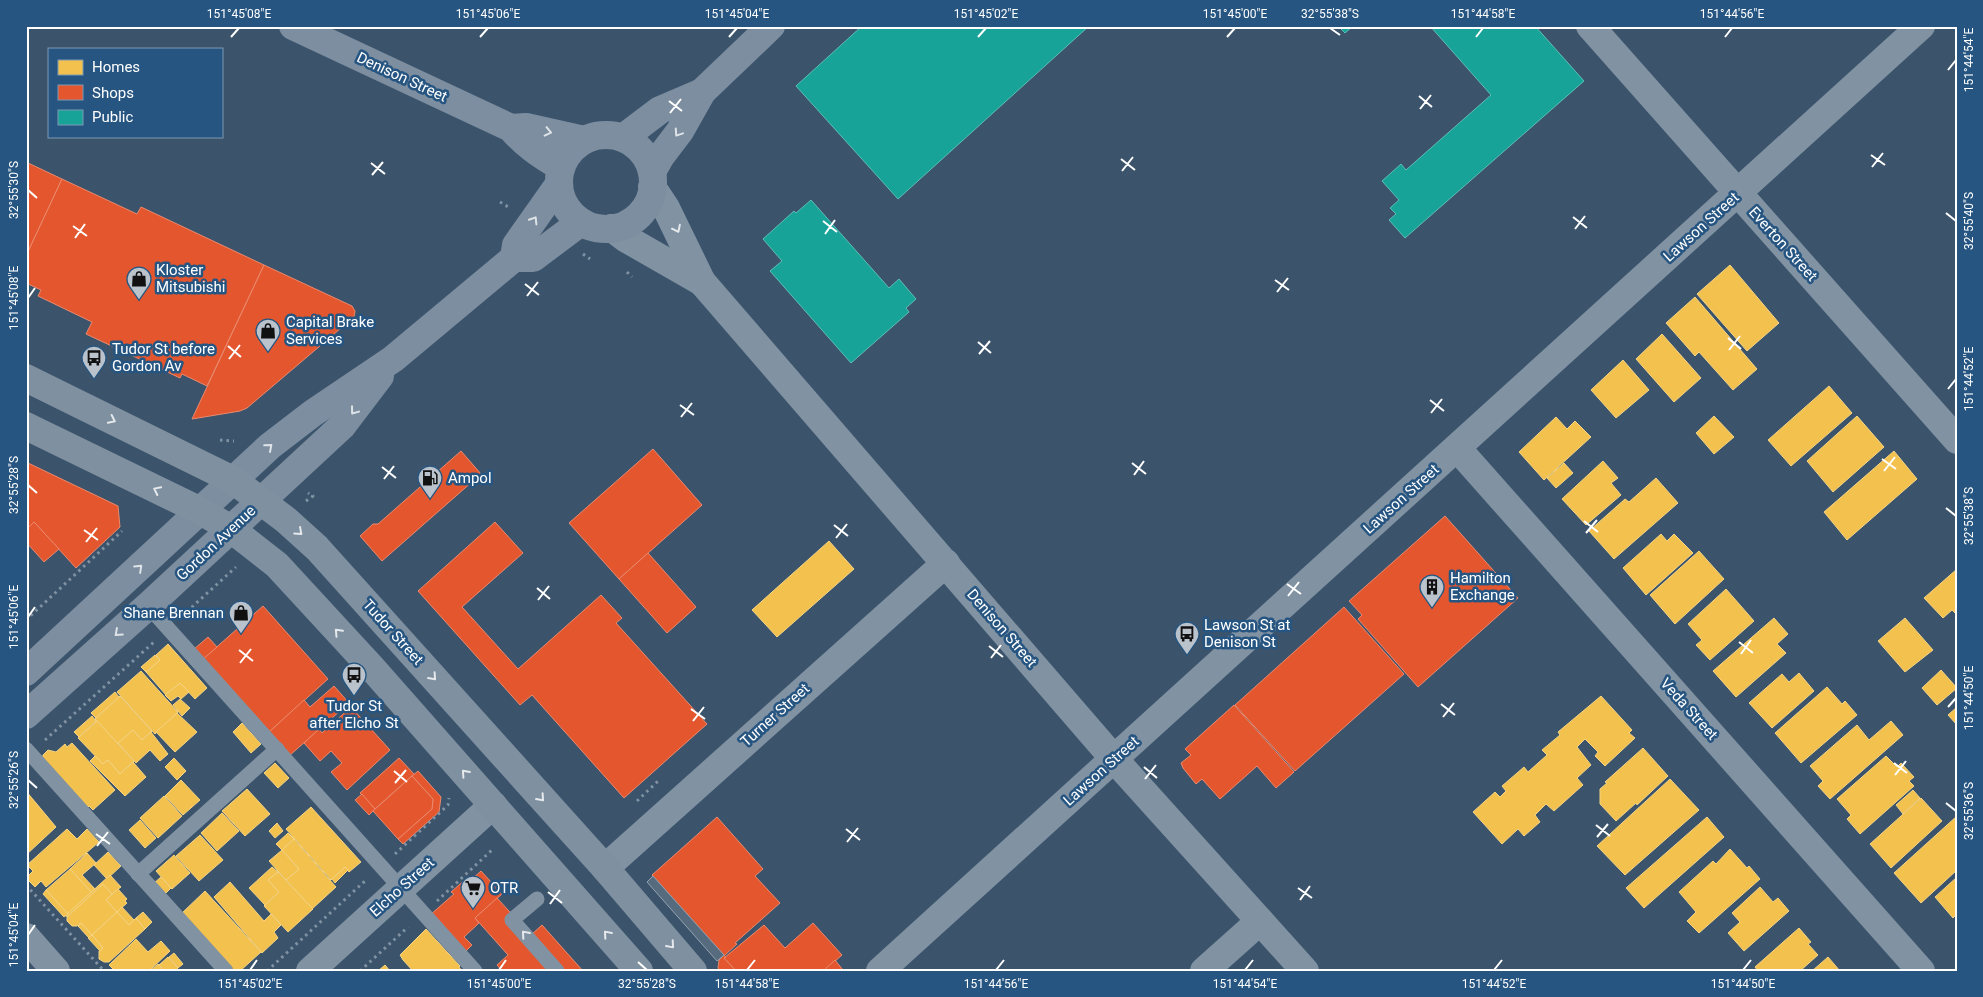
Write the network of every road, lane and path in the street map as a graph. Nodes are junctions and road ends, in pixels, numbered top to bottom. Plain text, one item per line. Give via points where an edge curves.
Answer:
1 (293, 26) edge
2 (772, 26) edge
3 (1590, 26) edge
4 (1921, 26) edge
5 (702, 92) junction
6 (511, 128) junction
7 (623, 138) junction
8 (584, 140) junction
9 (560, 176) junction
10 (652, 180) junction
11 (1738, 193) junction
12 (581, 222) junction
13 (612, 228) junction
14 (514, 258) junction
15 (702, 282) junction
16 (393, 358) junction
17 (26, 378) edge
18 (26, 426) edge
19 (220, 440) dead end
20 (1957, 440) edge
21 (234, 441) dead end
22 (1457, 448) junction
23 (233, 480) junction
24 (262, 501) junction
25 (201, 511) junction
26 (231, 529) junction
27 (122, 531) dead end
28 (946, 562) junction
29 (236, 567) dead end
30 (148, 606) junction
31 (26, 620) edge
32 (168, 628) junction
33 (26, 672) edge
34 (26, 715) edge
35 (277, 750) junction
36 (28, 751) edge
37 (1114, 759) junction
38 (449, 798) dead end
39 (493, 804) junction
40 (381, 866) junction
41 (604, 868) junction
42 (138, 874) junction
43 (26, 885) edge
44 (401, 888) junction
45 (537, 899) dead end
46 (1260, 921) junction
47 (26, 937) edge
48 (56, 971) edge
49 (104, 971) edge
50 (226, 971) edge
51 (267, 971) edge
52 (310, 971) edge
53 (475, 971) edge
54 (557, 971) edge
55 (639, 971) edge
56 (693, 971) edge
57 (880, 971) edge
58 (1204, 971) edge
59 (1305, 971) edge
60 (1921, 971) edge

1 - 6 main road, Denison Street
2 - 5 main road
3 - 11 street, Everton Street
4 - 11 street, Lawson Street
5 - 7 main road via 660,110
5 -> 10 main road via 680,131 661,156
6 -> 8 main road, Denison Street via 526,127
6 - 9 main road, Denison Street
7 - 8 main road via 603,135
7 - 10 main road via 642,152
8 - 9 main road via 568,154
9 - 12 main road via 565,206
14 -> 9 main road, Gordon Avenue via 516,245
10 - 13 main road via 648,204 629,223
10 -> 15 street, Denison Street
11 - 20 street, Everton Street
11 - 22 street, Lawson Street
12 - 13 main road
12 - 14 main road, Gordon Avenue via 532,258
13 - 15 street, Denison Street
14 - 16 main road, Gordon Avenue
15 - 28 street, Denison Street
23 -> 16 main road, Gordon Avenue via 313,413
16 -> 24 main road, Gordon Avenue via 342,426
17 -> 23 main road, Tudor Street
25 -> 18 main road
19 - 21 path
22 - 37 street, Lawson Street
22 - 60 street, Veda Street
23 - 24 main road, Tudor Street
23 - 25 main road, Gordon Avenue
24 - 26 main road, Gordon Avenue
24 -> 41 main road, Tudor Street via 317,548
25 - 26 main road
33 -> 25 main road, Gordon Avenue
26 - 30 main road, Gordon Avenue
39 -> 26 main road via 278,566
27 - 31 path
28 - 37 street, Denison Street
28 - 41 street, Turner Street
29 - 32 path
30 - 32 lane
30 -> 34 main road, Gordon Avenue
32 - 35 lane
32 - 36 path
35 - 40 lane
35 - 42 lane
36 - 42 lane
37 - 46 street, Denison Street
37 - 57 street, Lawson Street
38 - 40 path via 448,804
39 - 44 street, Elcho Street
55 -> 39 main road
40 - 44 lane
40 - 51 path
41 -> 56 main road, Tudor Street
42 - 50 lane
43 - 49 path
44 - 52 street, Elcho Street
44 - 53 lane
54 -> 45 lane via 512,920
46 - 58 street
46 - 59 street, Denison Street
47 - 48 street

